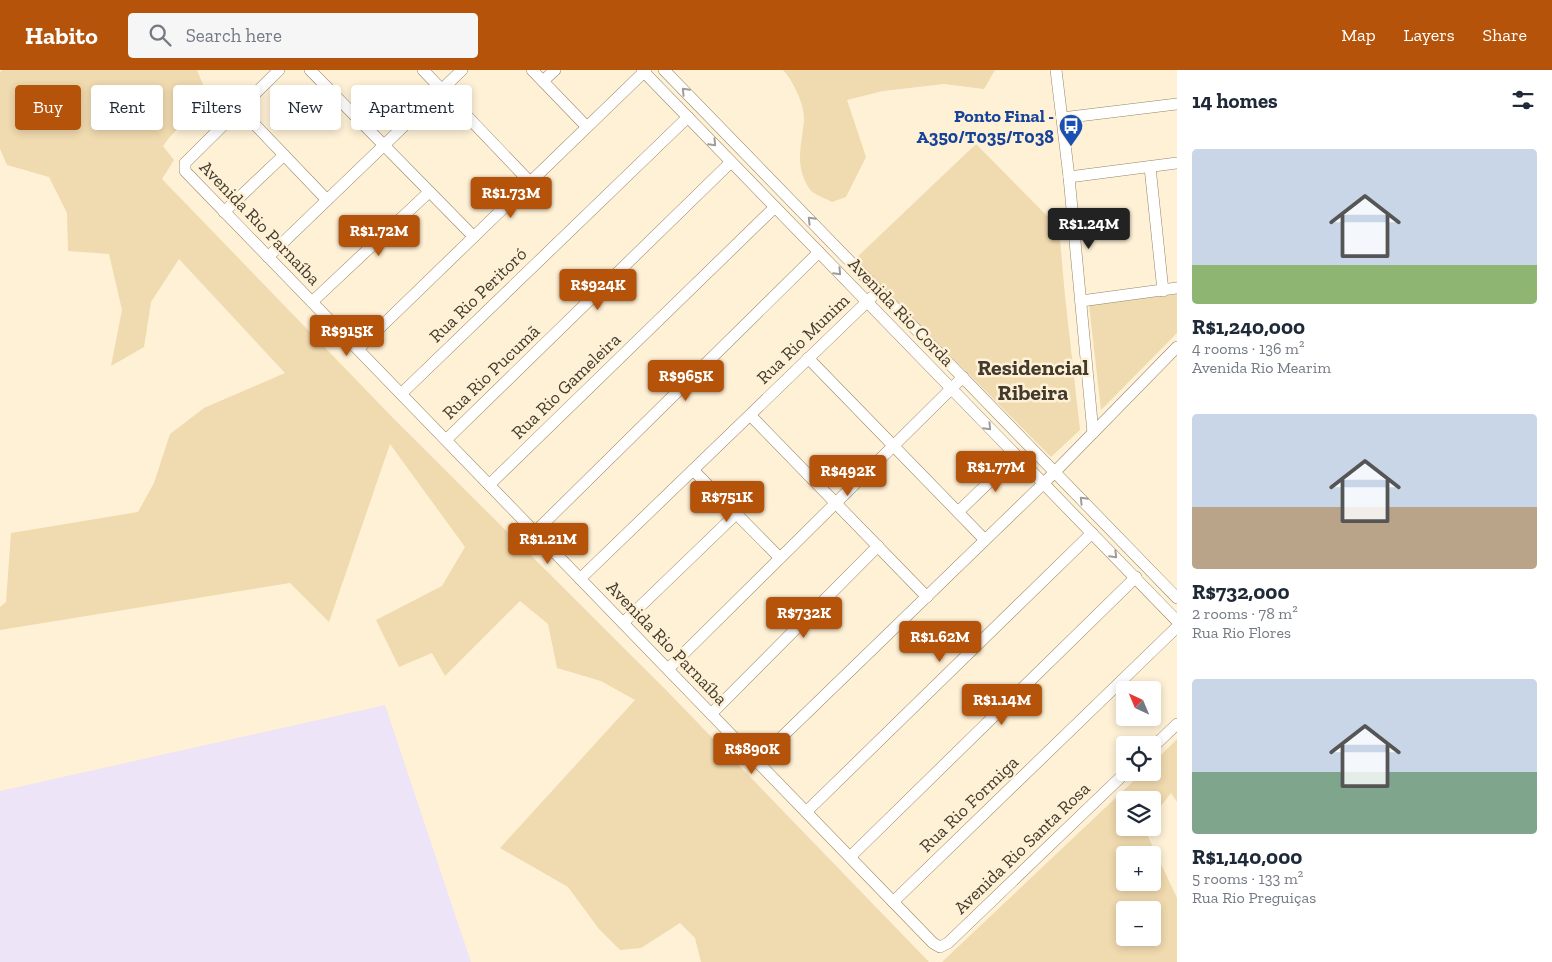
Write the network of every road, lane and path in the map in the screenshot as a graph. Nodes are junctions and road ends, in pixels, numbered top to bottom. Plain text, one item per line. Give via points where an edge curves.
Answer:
1 (279, 70) edge
2 (310, 70) edge
3 (424, 70) edge
4 (462, 70) edge
5 (532, 70) edge
6 (555, 70) edge
7 (664, 70) edge
8 (1056, 70) edge
9 (644, 71) edge
10 (543, 81) junction
11 (438, 85) edge
12 (446, 85) edge
13 (260, 89) edge
14 (1177, 104) edge
15 (688, 117) junction
16 (1062, 118) junction
17 (472, 121) edge
18 (587, 126) junction
19 (219, 130) edge
20 (260, 130) edge
21 (400, 130) edge
22 (384, 146) junction
23 (284, 155) junction
24 (731, 162) junction
25 (1177, 163) edge
26 (1150, 167) junction
27 (1069, 177) junction
28 (530, 182) junction
29 (429, 192) junction
30 (327, 200) junction
31 (775, 207) junction
32 (224, 212) junction
33 (474, 237) junction
34 (819, 252) junction
35 (268, 257) junction
36 (1177, 288) edge
37 (878, 290) junction
38 (1163, 291) junction
39 (1081, 301) junction
40 (312, 302) junction
41 (866, 302) junction
42 (1177, 347) edge
43 (358, 349) junction
44 (808, 358) junction
45 (963, 377) junction
46 (951, 389) junction
47 (401, 394) junction
48 (750, 414) junction
49 (1093, 433) junction
50 (446, 440) junction
51 (893, 446) junction
52 (1016, 456) junction
53 (693, 470) junction
54 (1055, 472) junction
55 (1044, 483) junction
56 (489, 485) junction
57 (836, 503) junction
58 (958, 512) junction
59 (736, 514) junction
60 (535, 532) junction
61 (1092, 533) junction
62 (986, 540) junction
63 (878, 546) junction
64 (780, 558) junction
65 (1136, 577) junction
66 (580, 579) junction
67 (927, 597) junction
68 (1177, 598) edge
69 (1177, 621) edge
70 (623, 623) junction
71 (1177, 627) edge
72 (668, 670) junction
73 (711, 714) junction
74 (1177, 724) edge
75 (1161, 739) edge
76 (757, 761) junction
77 (1117, 781) edge
78 (806, 812) junction
79 (850, 857) junction
80 (893, 902) junction
81 (940, 947) joint

1 - 13 street
2 - 22 street
3 - 11 street
4 - 12 street
5 - 10 street
6 - 10 street
37 -> 7 street, Avenida Rio Corda
8 - 16 street
9 - 15 street, Avenida Rio Corda
9 - 18 street
10 - 18 street
14 - 16 street
15 -> 24 street, Avenida Rio Corda
15 - 47 street, Rua Rio Peritoró
16 - 27 street
17 - 28 street
18 - 28 street
19 - 32 street, Avenida Rio Parnaíba via 185,163 184,168
20 - 23 street
21 - 22 street
22 - 29 street
22 - 30 street
23 - 30 street
23 - 32 street
24 - 31 street, Avenida Rio Corda
24 - 50 street, Rua Rio Pucumã
25 - 26 street
26 - 27 street
26 - 38 street
27 - 39 street
28 - 33 street
29 - 33 street
29 - 40 street
30 - 35 street
31 - 34 street, Avenida Rio Corda
31 - 56 street, Rua Rio Gameleira
32 - 35 street, Avenida Rio Parnaíba
33 - 43 street
34 -> 41 street, Avenida Rio Corda
34 - 60 street
35 - 40 street, Avenida Rio Parnaíba
36 - 38 street
37 - 41 street, Rua Rio Munim
37 - 45 street, Avenida Rio Corda
38 - 39 street
39 - 49 street
40 - 43 street, Avenida Rio Parnaíba
41 - 44 street, Rua Rio Munim
41 - 46 street, Avenida Rio Corda
42 - 49 street
43 - 47 street, Avenida Rio Parnaíba
44 - 48 street, Rua Rio Munim
44 - 51 street
45 - 46 street
45 - 54 street, Avenida Rio Corda
46 - 51 street
46 -> 52 street, Avenida Rio Corda
47 - 50 street, Avenida Rio Parnaíba
48 - 53 street, Rua Rio Munim
48 - 57 street
49 - 54 street
50 - 56 street, Avenida Rio Parnaíba
51 - 57 street
51 - 58 street
52 - 55 street, Avenida Rio Corda
52 - 58 street
53 - 59 street
53 - 66 street, Rua Rio Munim
54 - 55 street
68 -> 54 street, Avenida Rio Corda
55 - 61 street, Avenida Rio Corda
55 - 62 street
56 - 60 street, Avenida Rio Parnaíba
57 - 63 street
57 - 64 street
58 - 62 street
59 - 64 street
59 - 70 street
60 - 66 street, Avenida Rio Parnaíba
61 -> 65 street, Avenida Rio Corda
61 - 78 street
62 - 67 street
63 - 67 street
63 - 73 street
64 - 72 street
65 - 69 street, Avenida Rio Corda
65 - 79 street
66 - 70 street, Avenida Rio Parnaíba
67 - 76 street
70 - 72 street, Avenida Rio Parnaíba
71 - 80 street, Rua Rio Formiga
72 - 73 street, Avenida Rio Parnaíba
73 - 76 street, Avenida Rio Parnaíba
74 - 75 street
76 - 78 street, Avenida Rio Parnaíba
77 - 81 street, Avenida Rio Santa Rosa via 948,943
78 - 79 street, Avenida Rio Parnaíba
79 - 80 street, Avenida Rio Parnaíba
80 - 81 street, Avenida Rio Parnaíba

